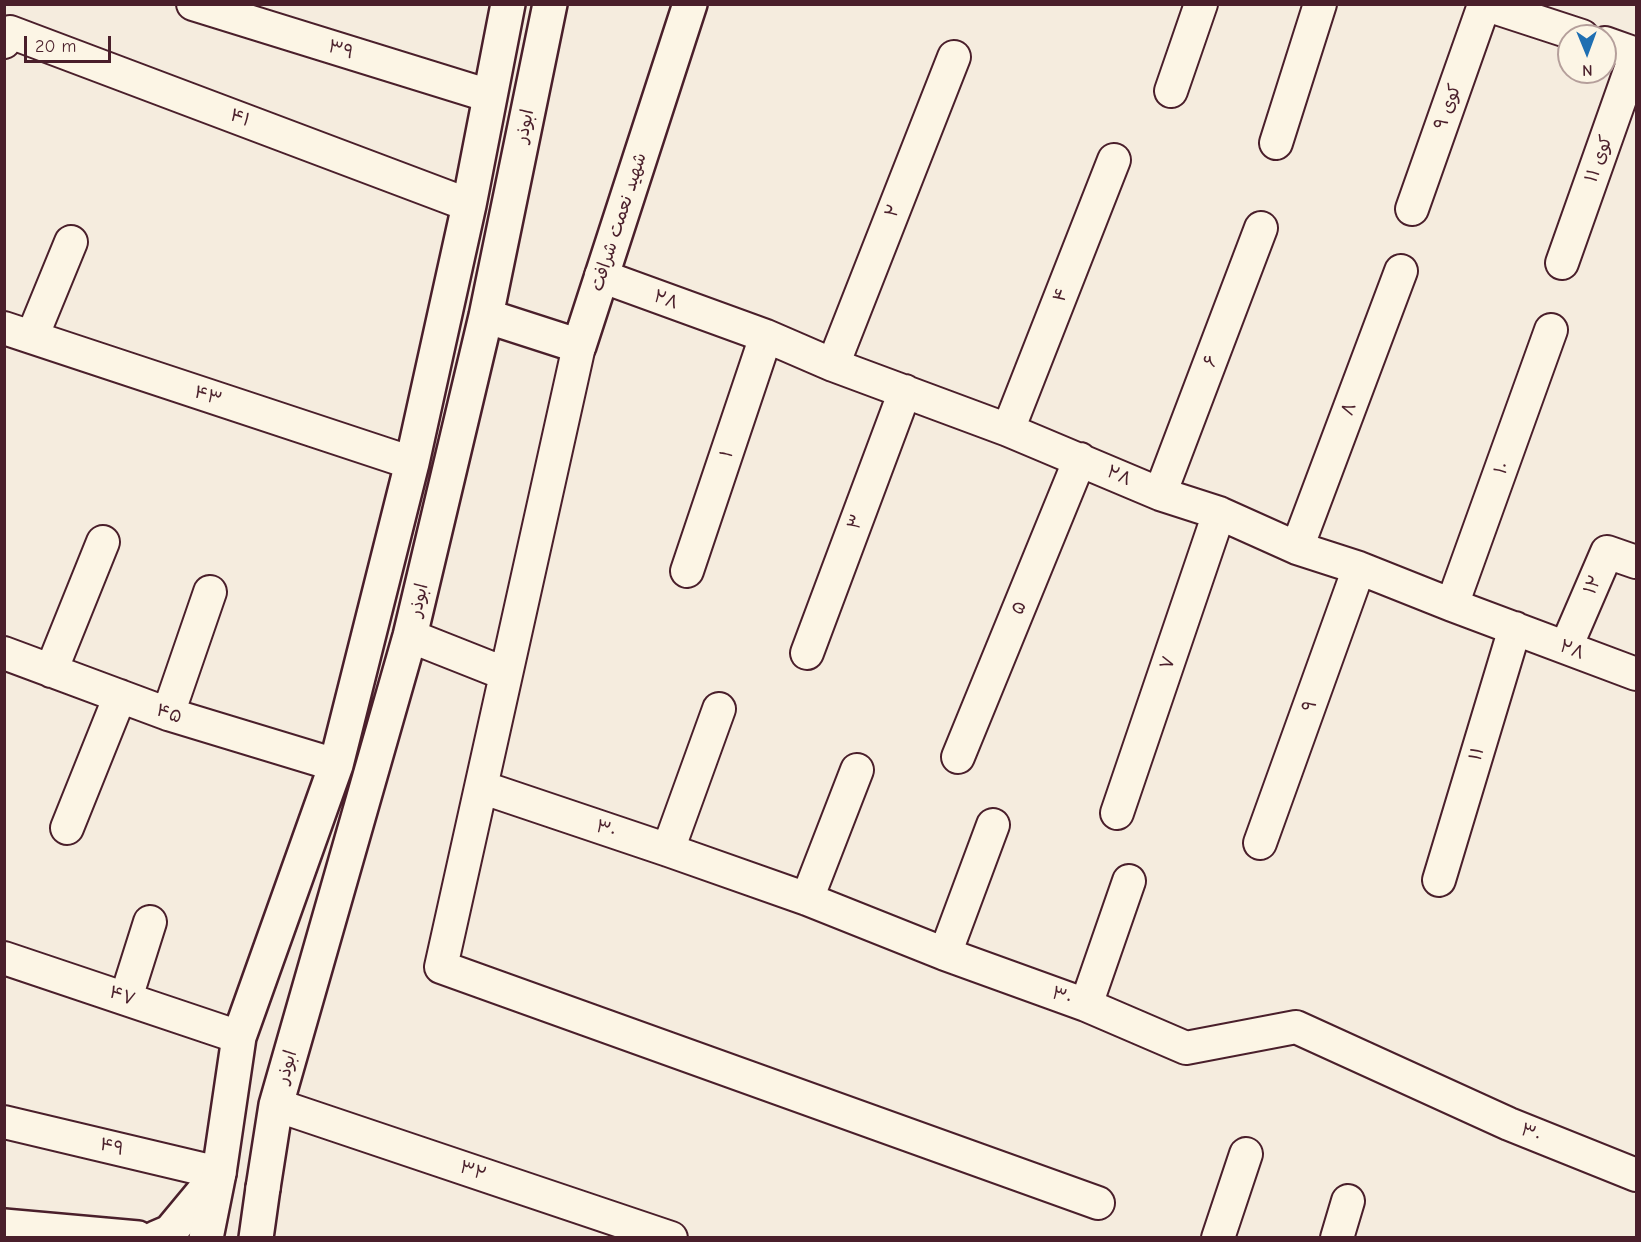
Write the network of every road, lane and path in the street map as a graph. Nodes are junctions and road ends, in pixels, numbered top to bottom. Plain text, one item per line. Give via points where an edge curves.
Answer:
1 (193, 4) edge
2 (508, 4) edge
3 (550, 4) edge
4 (690, 4) edge
5 (1201, 4) edge
6 (1320, 4) edge
7 (1484, 5) edge
8 (1557, 28) edge
9 (7, 37) edge
10 (1617, 48) edge
11 (1636, 54) edge
12 (954, 57) dead end
13 (1171, 91) dead end
14 (490, 96) junction
15 (1275, 143) dead end
16 (1114, 160) dead end
17 (469, 205) junction
18 (1412, 209) dead end
19 (1261, 228) dead end
20 (70, 242) dead end
21 (1562, 263) dead end
22 (1401, 271) dead end
23 (601, 276) junction
24 (486, 316) junction
25 (1551, 330) dead end
26 (18, 332) edge
27 (766, 336) junction
28 (579, 346) junction
29 (833, 365) junction
30 (905, 391) junction
31 (1008, 430) junction
32 (1080, 459) junction
33 (412, 463) junction
34 (1160, 494) junction
35 (1219, 513) junction
36 (103, 542) dead end
37 (1297, 548) junction
38 (1636, 562) edge
39 (1359, 568) junction
40 (687, 571) dead end
41 (210, 592) dead end
42 (1452, 605) junction
43 (1515, 628) junction
44 (410, 636) junction
45 (1566, 647) junction
46 (4, 653) edge
47 (807, 653) dead end
48 (51, 671) junction
49 (506, 674) junction
50 (1636, 674) edge
51 (120, 696) junction
52 (720, 709) dead end
53 (168, 714) junction
54 (958, 757) dead end
55 (336, 765) junction
56 (856, 770) dead end
57 (481, 787) junction
58 (1117, 813) dead end
59 (993, 825) dead end
60 (67, 828) dead end
61 (1260, 843) dead end
62 (668, 850) junction
63 (1439, 880) dead end
64 (1129, 881) dead end
65 (807, 899) junction
66 (150, 922) dead end
67 (945, 954) junction
68 (4, 958) edge
69 (126, 998) junction
70 (1086, 1005) junction
71 (239, 1037) junction
72 (276, 1105) junction
73 (4, 1122) edge
74 (1246, 1154) dead end
75 (219, 1173) junction
76 (1636, 1175) edge
77 (1348, 1201) dead end
78 (1098, 1203) dead end
79 (4, 1226) edge
80 (138, 1238) edge
81 (156, 1238) edge
82 (206, 1238) edge
83 (256, 1238) edge
84 (670, 1238) edge
85 (1218, 1238) edge
86 (1337, 1238) edge

1 - 14 street, ۳۹
2 - 14 main road
3 - 24 main road, ابوذر
4 - 23 main road, شهید نعمت شرافت
5 - 13 street
6 - 15 street
7 - 8 street
7 - 18 street, کوی ۹
9 - 17 street, ۴۱
10 - 11 street
11 - 21 street, کوی ۱۱
12 - 29 street, ۲
14 - 17 main road
16 - 31 street, ۴
17 - 33 main road
19 - 34 street, ۶
20 - 26 street
22 - 37 street, ۸
23 - 27 street, ۲۸
23 - 28 main road, شهید نعمت شرافت
24 - 28 main road
24 - 44 main road, ابوذر
25 - 42 street, ۱۰
26 - 33 street, ۴۳
27 - 29 street, ۲۸
27 - 40 street, ۱
28 - 49 street
29 - 30 street, ۲۸
30 - 31 street, ۲۸
30 - 47 street, ۳
31 - 32 street, ۲۸
32 - 34 street, ۲۸
32 - 54 street, ۵
33 - 55 main road
34 - 35 street, ۲۸
35 - 37 street, ۲۸
35 - 58 street, ۷
36 - 48 street
37 - 39 street, ۲۸
38 - 45 street, ۱۲ via 1607,552
39 - 42 street, ۲۸
39 - 61 street, ۹
41 - 53 street
42 - 43 street, ۲۸
43 - 45 street, ۲۸
43 - 63 street, ۱۱
44 - 49 street
44 - 72 main road, ابوذر
45 - 50 street, ۲۸
46 - 48 street, ۴۵
48 - 51 street, ۴۵
49 - 57 street
51 - 53 street, ۴۵
51 - 60 street
52 - 62 street
53 - 55 street, ۴۵
55 - 71 main road
56 - 65 street
57 - 62 street, ۳۰
57 - 78 street via 441,967
59 - 67 street
62 - 65 street, ۳۰
64 - 70 street
65 - 67 street, ۳۰
66 - 69 street
67 - 70 street, ۳۰
68 - 69 street, ۴۷
69 - 71 street, ۴۷
70 - 76 street, ۳۰ via 1186,1048 1296,1027 1509,1124
71 - 75 main road
72 - 83 main road, ابوذر
72 - 84 street, ۳۲
73 - 75 street, ۴۹
74 - 85 street
75 - 81 main road via 170,1233
75 - 82 main road
77 - 86 street
79 - 80 main road

